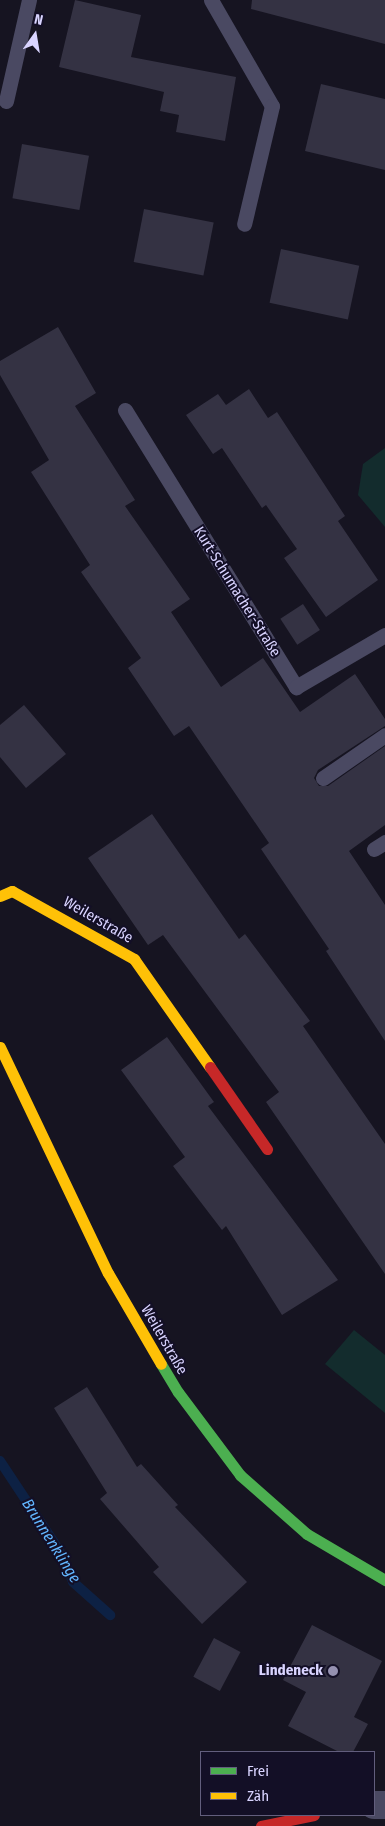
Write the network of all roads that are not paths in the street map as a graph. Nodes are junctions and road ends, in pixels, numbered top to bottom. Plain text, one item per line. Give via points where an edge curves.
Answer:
1 (29, 0) edge
2 (211, 0) edge
3 (6, 101) dead end
4 (244, 224) dead end
5 (125, 410) dead end
6 (385, 635) edge
7 (385, 735) edge
8 (323, 778) dead end
9 (0, 896) edge
10 (0, 1047) edge
11 (267, 1149) dead end
12 (385, 1580) edge
13 (309, 1816) edge
14 (262, 1826) edge

1 - 3 lane
2 - 4 lane via 272,106
5 - 6 lane, Kurt-Schumacher-Straße via 296,687
7 - 8 lane
9 - 11 main road, Weilerstraße via 12,890 134,959
10 - 12 main road, Weilerstraße via 108,1273 178,1392 240,1475 307,1534
13 - 14 main road

